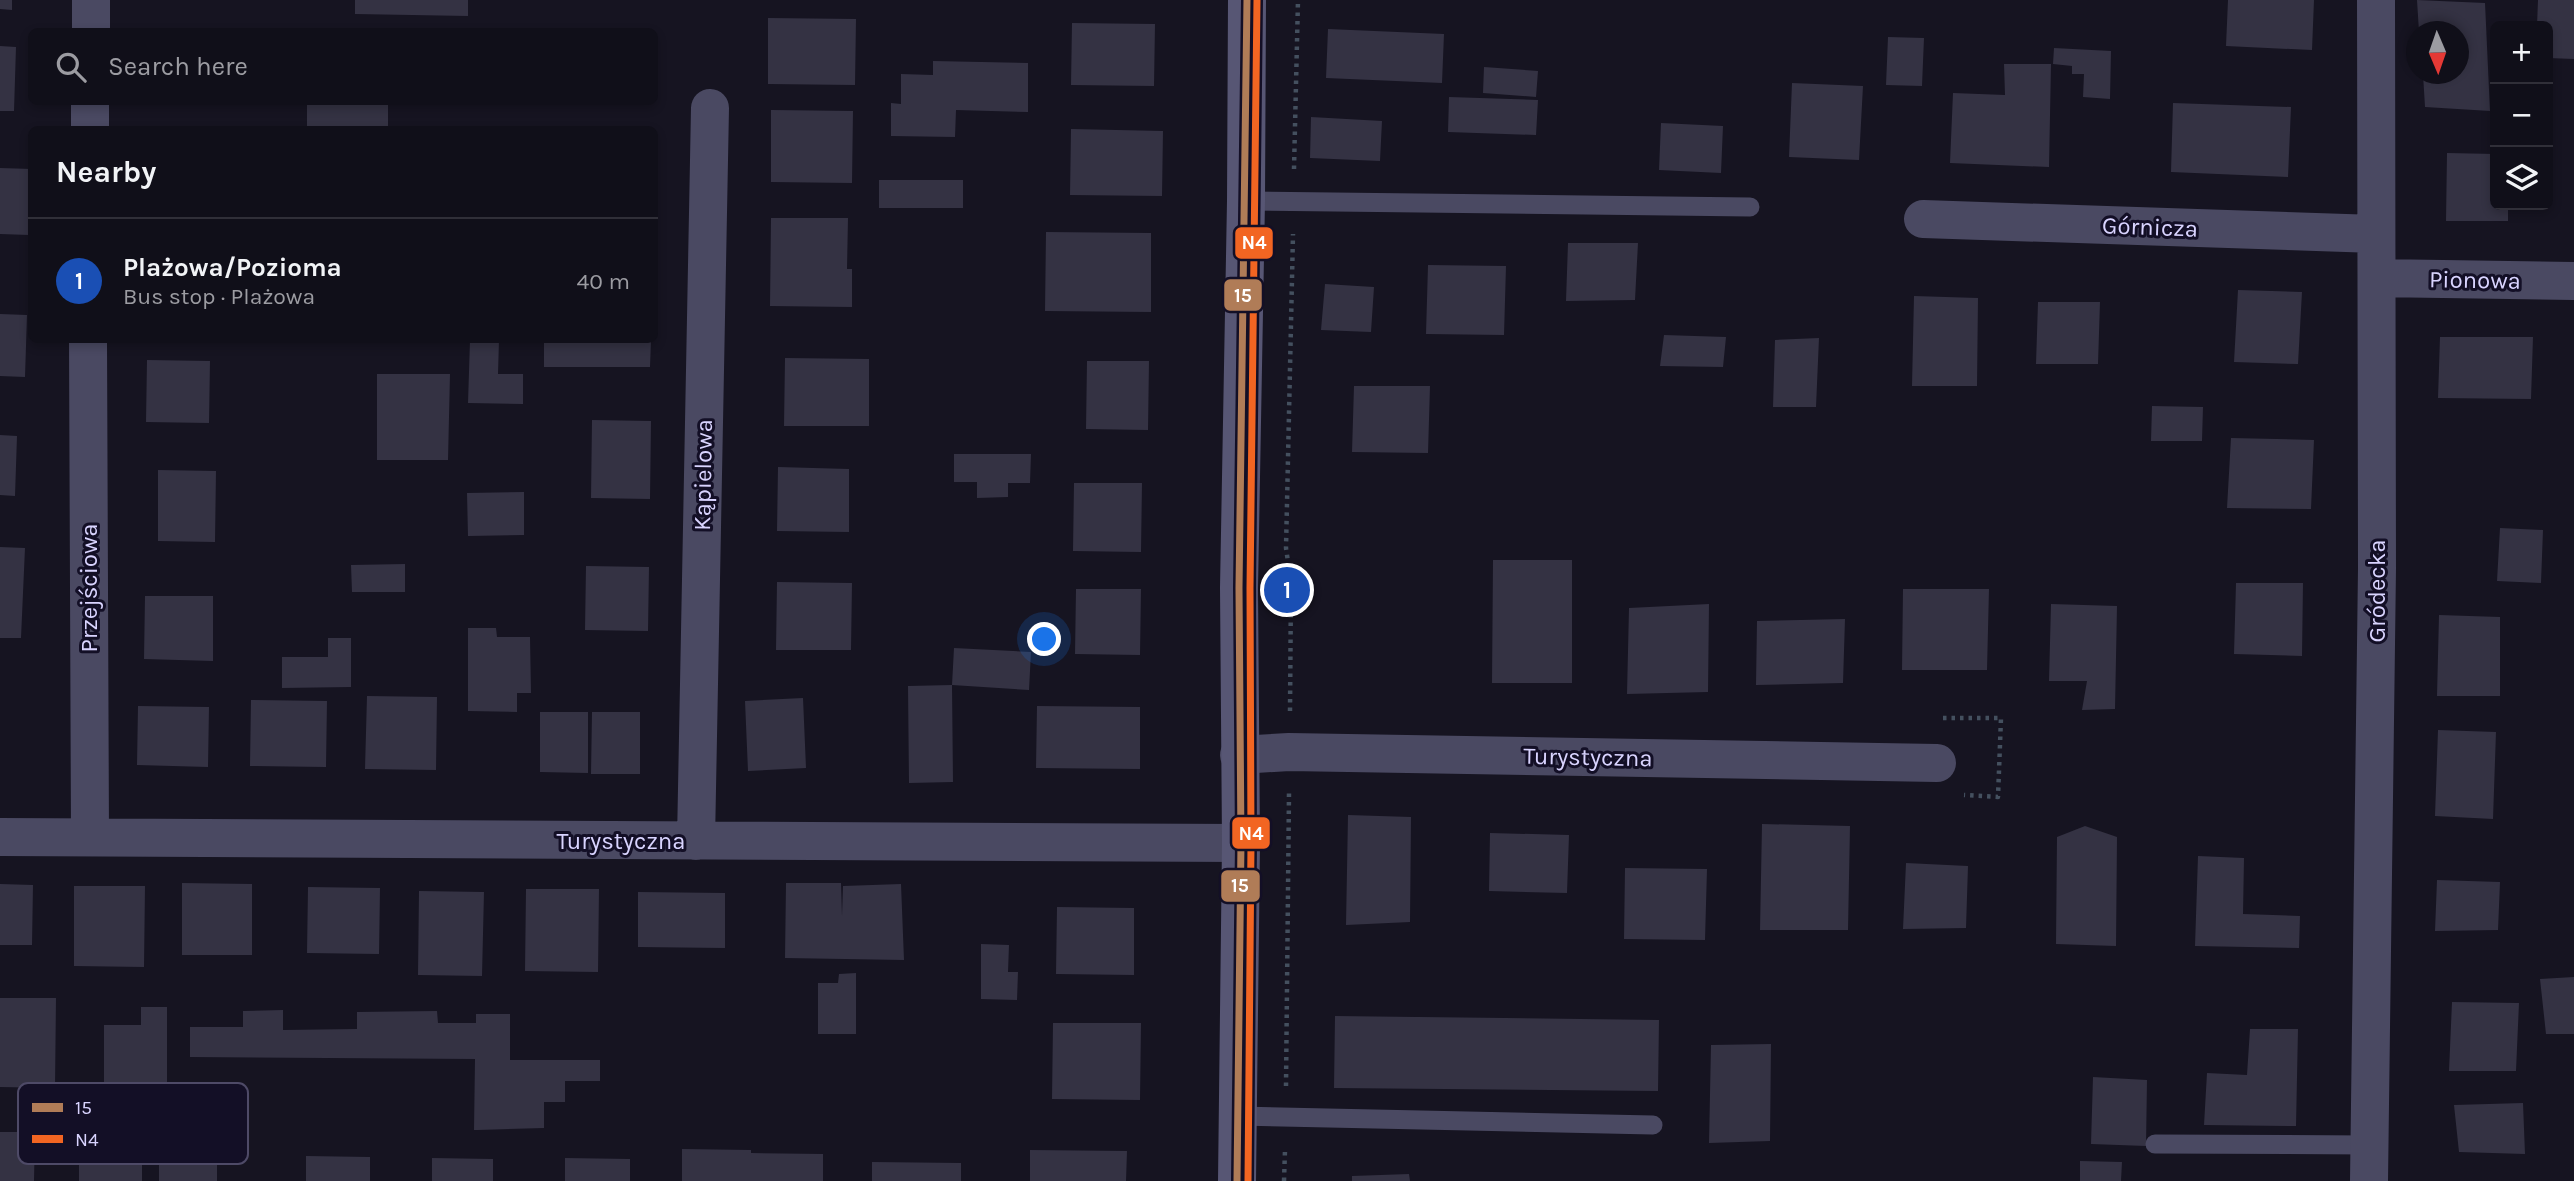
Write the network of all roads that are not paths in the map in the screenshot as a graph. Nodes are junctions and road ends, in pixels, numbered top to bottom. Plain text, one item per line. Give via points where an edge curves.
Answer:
1 (91, 0) edge
2 (1247, 0) edge
3 (2376, 0) edge
4 (91, 28) edge
5 (90, 105) edge
6 (710, 108) dead end
7 (90, 126) edge
8 (1246, 201) junction
9 (1750, 207) dead end
10 (1923, 219) dead end
11 (2376, 234) junction
12 (2377, 278) junction
13 (2574, 281) edge
14 (88, 343) edge
15 (1239, 755) junction
16 (1937, 763) dead end
17 (0, 837) edge
18 (90, 837) junction
19 (696, 841) junction
20 (1241, 843) junction
21 (1238, 1116) junction
22 (1653, 1125) dead end
23 (2155, 1144) dead end
24 (2369, 1163) edge
25 (1237, 1181) edge

1 - 4 street
2 - 8 street
3 - 11 street, Gródecka
5 - 7 street
6 - 19 street, Kąpielowa
8 - 9 lane
8 - 15 street
10 - 11 street, Górnicza
11 - 12 street, Gródecka
12 - 13 street, Pionowa
12 - 24 street, Gródecka
14 - 18 street, Przejściowa
15 - 16 street, Turystyczna via 1289,752
15 - 20 street
17 - 18 street, Turystyczna
18 - 19 street, Turystyczna
19 - 20 street, Turystyczna
20 - 21 street
21 - 22 lane
21 - 25 street
23 - 24 lane

